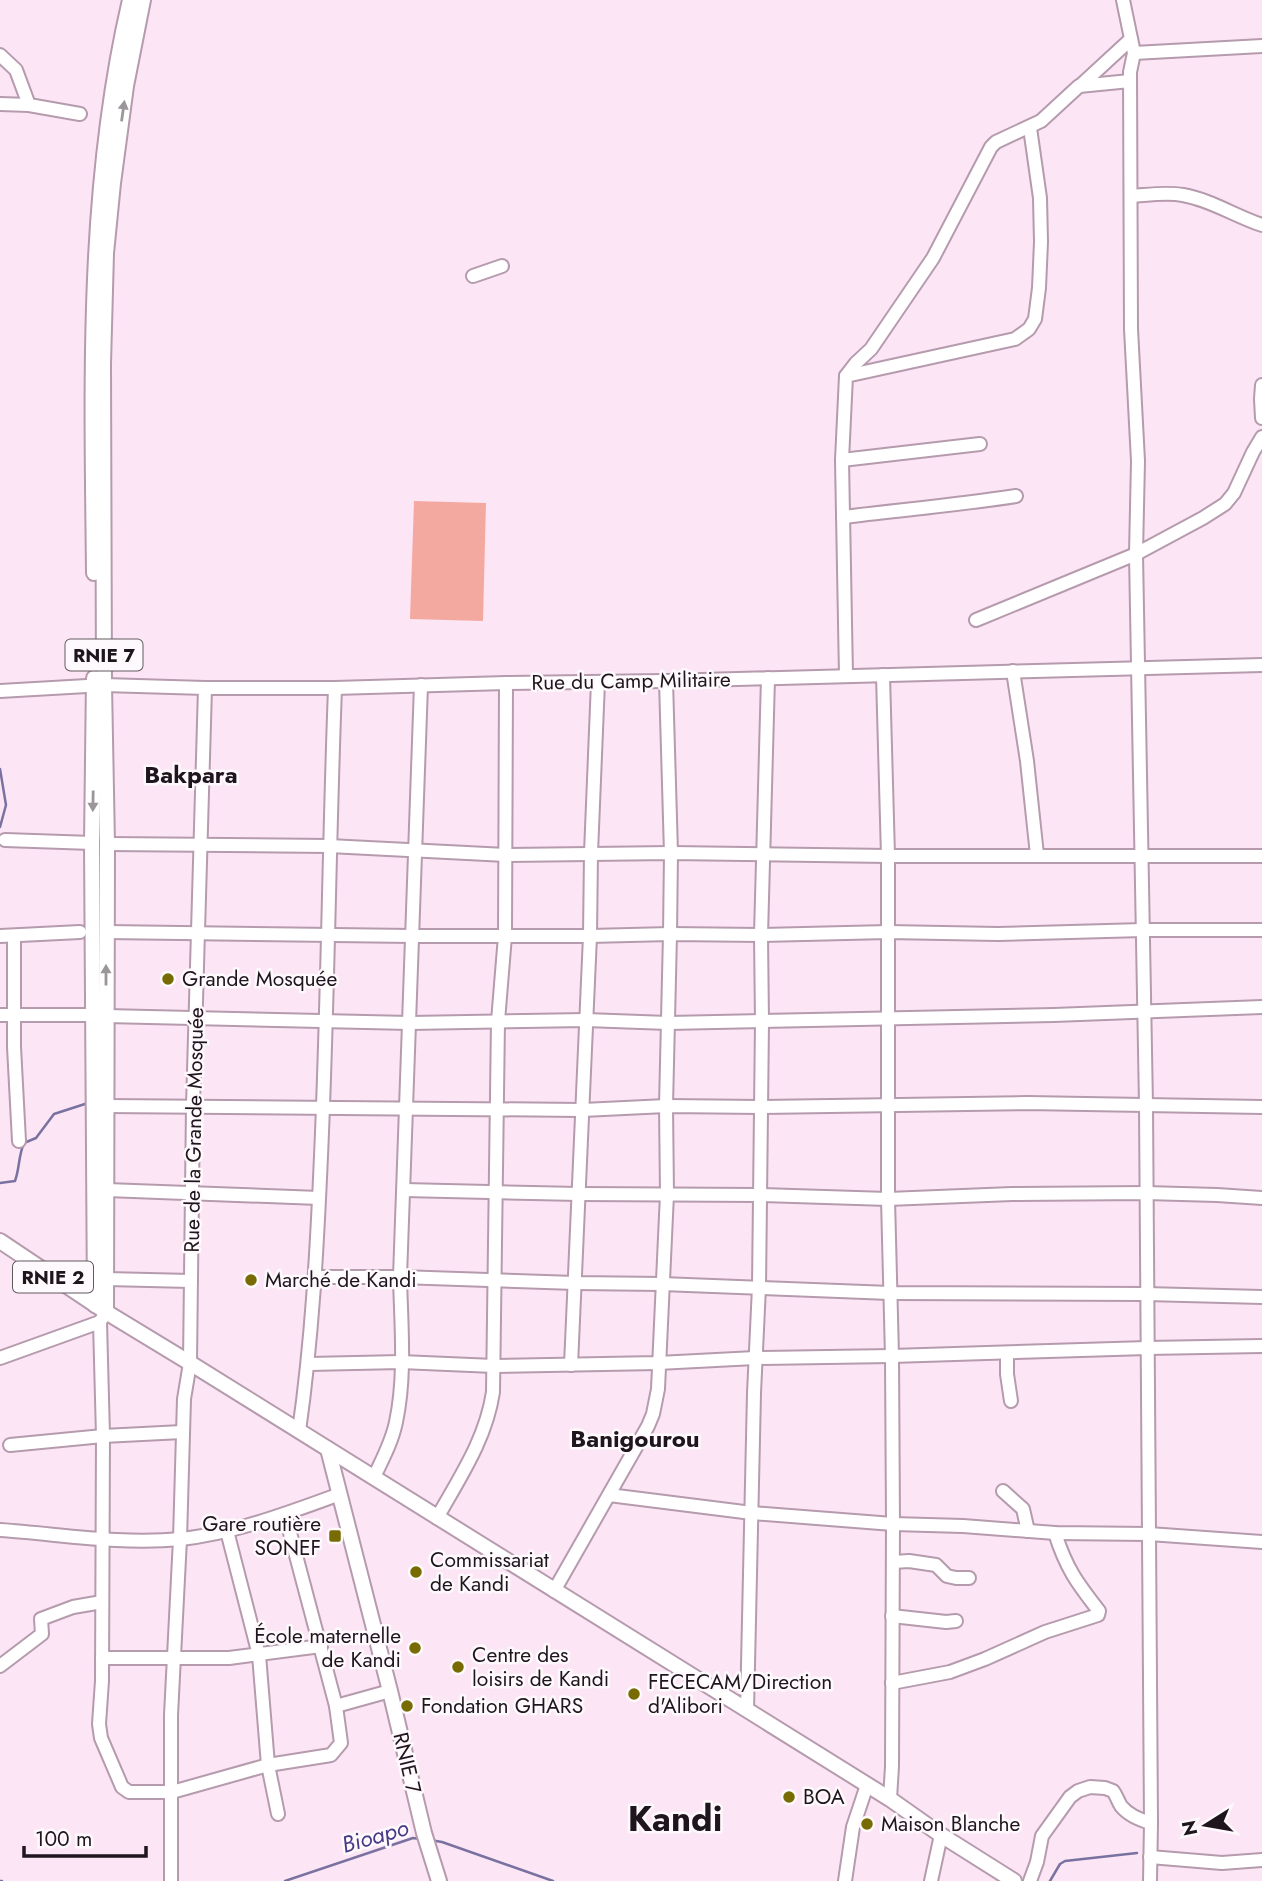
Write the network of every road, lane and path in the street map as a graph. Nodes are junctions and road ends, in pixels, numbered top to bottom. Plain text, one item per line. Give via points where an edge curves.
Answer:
1 (130, 0) edge
2 (143, 0) edge
3 (1123, 0) edge
4 (1131, 39) junction
5 (1262, 46) edge
6 (1134, 53) junction
7 (0, 55) edge
8 (1130, 81) junction
9 (1079, 86) junction
10 (0, 104) edge
11 (29, 105) junction
12 (80, 114) dead end
13 (1030, 128) junction
14 (1132, 196) junction
15 (1262, 225) edge
16 (502, 266) dead end
17 (473, 276) dead end
18 (846, 376) junction
19 (1262, 385) edge
20 (1262, 418) edge
21 (1262, 437) edge
22 (980, 444) dead end
23 (842, 460) junction
24 (1016, 496) dead end
25 (843, 517) junction
26 (1136, 554) junction
27 (976, 620) dead end
28 (1262, 665) edge
29 (1139, 669) junction
30 (1013, 671) junction
31 (883, 675) junction
32 (846, 676) junction
33 (768, 678) junction
34 (666, 681) junction
35 (506, 682) junction
36 (598, 682) junction
37 (421, 685) junction
38 (99, 686) junction
39 (205, 688) junction
40 (335, 688) junction
41 (0, 691) edge
42 (5, 840) dead end
43 (92, 843) junction
44 (107, 844) junction
45 (199, 844) junction
46 (329, 846) junction
47 (415, 851) junction
48 (591, 853) junction
49 (671, 853) junction
50 (763, 854) junction
51 (506, 855) junction
52 (1037, 855) junction
53 (1142, 855) junction
54 (888, 856) junction
55 (1262, 856) edge
56 (1143, 930) junction
57 (1262, 930) edge
58 (80, 932) dead end
59 (106, 932) junction
60 (888, 932) junction
61 (197, 933) junction
62 (328, 934) junction
63 (670, 934) junction
64 (761, 935) junction
65 (0, 936) edge
66 (14, 936) junction
67 (412, 936) junction
68 (505, 936) junction
69 (590, 936) junction
70 (1262, 1007) edge
71 (1144, 1011) junction
72 (0, 1015) edge
73 (15, 1015) junction
74 (99, 1016) junction
75 (196, 1018) junction
76 (887, 1018) junction
77 (586, 1020) junction
78 (327, 1021) junction
79 (498, 1021) junction
80 (762, 1022) junction
81 (410, 1023) junction
82 (668, 1023) junction
83 (1146, 1105) junction
84 (106, 1106) junction
85 (192, 1106) junction
86 (666, 1106) junction
87 (888, 1106) junction
88 (323, 1107) junction
89 (761, 1107) junction
90 (1262, 1107) edge
91 (498, 1108) junction
92 (406, 1110) junction
93 (583, 1110) junction
94 (19, 1141) dead end
95 (107, 1190) junction
96 (404, 1191) junction
97 (497, 1193) junction
98 (1146, 1193) junction
99 (193, 1194) junction
100 (579, 1194) junction
101 (667, 1194) junction
102 (760, 1195) junction
103 (319, 1198) junction
104 (1262, 1198) edge
105 (887, 1199) junction
106 (0, 1241) edge
107 (315, 1277) junction
108 (400, 1277) junction
109 (106, 1279) junction
110 (495, 1280) junction
111 (191, 1281) junction
112 (575, 1283) junction
113 (662, 1284) junction
114 (759, 1287) junction
115 (890, 1293) junction
116 (1146, 1294) junction
117 (1262, 1297) edge
118 (100, 1313) junction
119 (1262, 1346) edge
120 (1147, 1348) junction
121 (1007, 1353) junction
122 (892, 1356) junction
123 (0, 1358) edge
124 (755, 1358) junction
125 (401, 1362) junction
126 (190, 1363) junction
127 (659, 1363) junction
128 (309, 1364) junction
129 (571, 1365) junction
130 (494, 1366) junction
131 (1011, 1401) dead end
132 (299, 1431) junction
133 (182, 1432) junction
134 (103, 1436) junction
135 (10, 1445) dead end
136 (328, 1449) junction
137 (374, 1477) junction
138 (1003, 1491) dead end
139 (340, 1494) junction
140 (609, 1495) junction
141 (752, 1513) junction
142 (285, 1514) junction
143 (437, 1518) junction
144 (893, 1524) junction
145 (0, 1530) edge
146 (226, 1531) junction
147 (1028, 1531) junction
148 (1055, 1533) junction
149 (1149, 1534) junction
150 (180, 1539) junction
151 (102, 1540) junction
152 (1262, 1542) edge
153 (893, 1562) junction
154 (969, 1578) dead end
155 (554, 1591) junction
156 (102, 1602) junction
157 (892, 1616) junction
158 (956, 1621) dead end
159 (321, 1646) junction
160 (260, 1655) junction
161 (102, 1658) junction
162 (174, 1659) junction
163 (0, 1666) edge
164 (891, 1683) junction
165 (390, 1691) junction
166 (336, 1706) junction
167 (747, 1710) junction
168 (268, 1765) junction
169 (867, 1785) junction
170 (172, 1792) junction
171 (890, 1799) junction
172 (278, 1814) dead end
173 (1151, 1823) junction
174 (941, 1835) junction
175 (1150, 1857) junction
176 (1262, 1860) edge
177 (171, 1881) edge
178 (439, 1881) edge
179 (845, 1881) edge
180 (931, 1881) edge
181 (1014, 1881) edge
182 (1030, 1881) edge
183 (1150, 1881) edge

1 - 38 main road, RNIE 7 via 109,114 95,250 92,458
38 -> 2 main road, RNIE 7 via 106,253 126,86
3 - 4 street
4 - 6 street
4 - 9 street
5 - 6 street
6 - 8 street
7 - 11 street via 16,70
8 - 9 street
8 - 14 street
9 - 13 street
10 - 11 street
11 - 12 street
13 - 18 street via 991,147 933,258 871,349
13 - 18 street via 1041,242 1040,288 1029,329 1015,339
14 - 15 street via 1184,195
14 - 26 street
16 - 17 street
18 - 23 street
19 - 20 street
21 - 26 street via 1225,504
22 - 23 street
23 - 25 street
24 - 25 street
25 - 32 street
26 - 27 street
26 - 29 street
28 - 29 street, Rue du Camp Militaire
29 - 30 street, Rue du Camp Militaire
29 - 53 street
30 - 31 street, Rue du Camp Militaire
30 - 52 street
31 - 32 street, Rue du Camp Militaire
31 - 54 street
32 - 33 street, Rue du Camp Militaire
33 - 34 street, Rue du Camp Militaire
33 - 50 street
34 - 36 street, Rue du Camp Militaire
34 - 49 street
35 - 36 street, Rue du Camp Militaire
35 - 37 street, Rue du Camp Militaire
35 - 51 street
36 - 48 street
37 - 40 street, Rue du Camp Militaire
37 - 47 street
38 - 39 street, Rue du Camp Militaire
38 - 41 street, Rue du Camp Militaire
38 -> 43 main road, RNIE 7
38 - 44 main road, RNIE 7
39 - 40 street, Rue du Camp Militaire
39 - 45 street, Rue de la Grande Mosquée
40 - 46 street
42 - 43 street
43 - 74 main road, RNIE 7
44 - 45 street
44 - 59 main road, RNIE 7
45 - 46 street
45 - 61 street, Rue de la Grande Mosquée
46 - 47 street
46 - 62 street
47 - 51 street
47 - 67 street
48 - 49 street
48 - 51 street
48 - 69 street
49 - 50 street
49 - 63 street
50 - 54 street
50 - 64 street
51 - 68 street
52 - 53 street
52 - 54 street
53 - 55 street
53 - 56 street
54 - 60 street
56 - 57 street
56 - 60 street
56 - 71 street
58 - 66 street
59 - 61 street
74 -> 59 main road, RNIE 7
60 - 64 street
60 - 76 street
61 - 62 street
61 - 75 street, Rue de la Grande Mosquée
62 - 67 street
62 - 78 street
63 - 64 street
63 - 69 street
63 - 82 street
64 - 80 street
65 - 66 street
66 - 73 street
67 - 68 street
67 - 81 street
68 - 69 street
68 - 79 street
69 - 77 street
70 - 71 street
71 - 76 street
71 - 83 street
72 - 73 street
73 - 74 street
73 - 94 street
74 - 75 street
74 - 84 main road, RNIE 7
74 - 118 main road, RNIE 7
75 - 78 street
75 - 85 street, Rue de la Grande Mosquée
76 - 80 street
76 - 87 street
77 - 79 street
77 - 82 street
77 - 93 street
78 - 81 street
78 - 88 street
79 - 81 street
79 - 91 street
80 - 82 street
80 - 89 street
81 - 92 street
82 - 86 street
83 - 87 street
83 - 90 street
83 - 98 street
84 - 85 street
84 - 95 main road, RNIE 7
85 - 88 street
85 - 99 street, Rue de la Grande Mosquée
86 - 89 street
86 - 93 street
86 - 101 street
87 - 89 street
87 - 105 street
88 - 92 street
88 - 103 street
89 - 102 street
91 - 92 street
91 - 93 street
91 - 97 street
92 - 96 street
93 - 100 street
95 - 99 street
95 - 109 main road, RNIE 7
96 - 97 street
96 - 108 street
97 - 100 street
97 - 110 street
98 - 104 street
98 - 105 street
98 - 116 street
99 - 103 street
99 - 111 street, Rue de la Grande Mosquée
100 - 101 street
100 - 112 street
101 - 102 street
101 - 113 street
102 - 105 street
102 - 114 street
103 - 107 street
105 - 115 street
106 - 118 main road, RNIE 2
107 - 108 street
107 - 128 street
108 - 110 street
108 - 125 street
109 - 111 street
109 - 118 main road, RNIE 7
110 - 112 street
110 - 130 street
111 - 126 street, Rue de la Grande Mosquée
112 - 113 street
112 - 129 street
113 - 114 street
113 - 127 street
114 - 115 street
114 - 124 street
115 - 116 street
115 - 122 street
116 - 117 street
116 - 120 street
118 - 123 street
118 - 126 main road, RNIE 2
118 - 134 street
119 - 120 street
120 - 121 street
120 - 149 street
121 - 122 street
121 - 131 street
122 - 124 street
122 - 144 street
124 - 127 street
124 - 141 street
125 - 128 street
125 - 130 street
125 - 137 street via 396,1422
126 - 132 main road, RNIE 2
126 - 133 street, Rue de la Grande Mosquée
127 - 129 street
127 - 140 street via 653,1414
128 - 132 street
129 - 130 street
130 - 143 street via 487,1421
132 - 136 main road, RNIE 2
133 - 134 street
133 - 150 street, Rue de la Grande Mosquée
134 - 135 street
134 - 151 street
136 - 137 main road, RNIE 2
136 - 139 main road, RNIE 7 / RNIE 7
137 - 143 main road, RNIE 2
138 - 147 street via 1023,1509
139 - 142 street
139 - 165 main road, RNIE 7 / RNIE 7
140 - 141 street
140 - 155 street
141 - 144 street
141 - 167 street
142 - 146 street
142 - 159 street
143 - 155 main road, RNIE 2
144 - 147 street
144 - 153 street
145 - 151 street
146 - 150 street
146 - 160 street
147 - 148 street
148 - 149 street
148 - 164 street via 1062,1557 1098,1615 950,1672
149 - 152 street
149 - 173 street
150 - 151 street
150 - 162 street, Rue de la Grande Mosquée
151 - 156 street
153 - 154 street via 936,1565 947,1576
153 - 157 street
155 - 167 main road, RNIE 2
156 - 161 street
156 - 163 street via 41,1619 42,1634
157 - 158 street
157 - 164 street
159 - 160 street
159 - 166 street
160 - 162 street
160 - 168 street
161 - 162 street
161 - 170 street via 99,1724 122,1787 129,1792
162 - 170 street, Rue de la Grande Mosquée
164 - 171 street
165 - 166 street
165 - 178 main road, RNIE 7 / RNIE 7
166 - 168 street via 341,1742 334,1753
167 - 169 main road, RNIE 2
168 - 170 street
168 - 172 street
169 - 171 main road, RNIE 2
169 - 179 street via 853,1827
170 - 177 street, Rue de la Grande Mosquée
171 - 174 main road, RNIE 2
173 - 175 street
173 - 182 street via 1126,1811 1113,1791 1097,1787 1078,1791 1045,1831
174 - 180 street
174 - 181 main road, RNIE 2
175 - 176 street via 1222,1863
175 - 183 street

